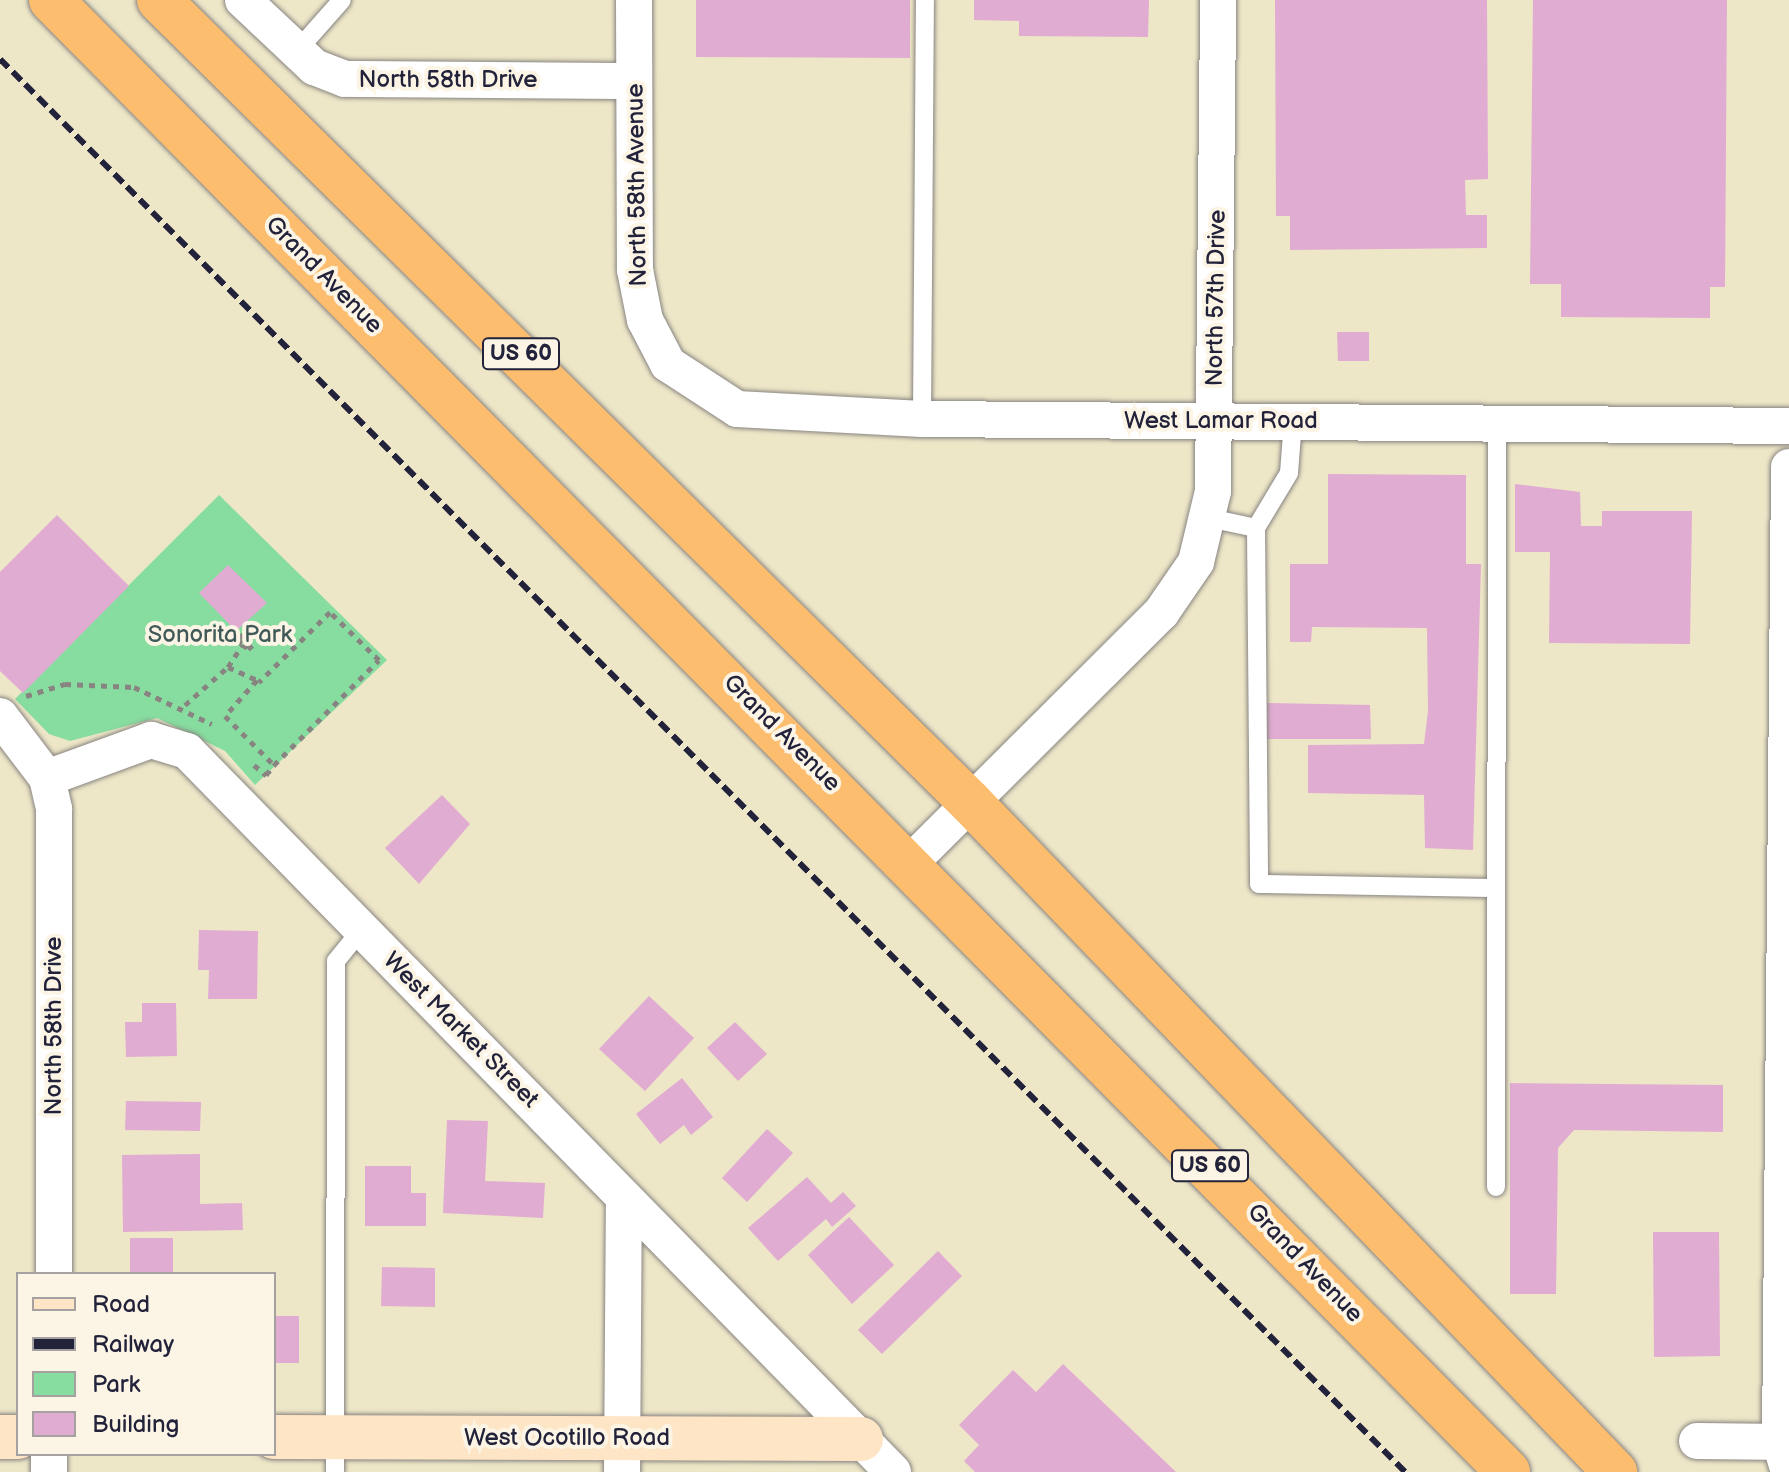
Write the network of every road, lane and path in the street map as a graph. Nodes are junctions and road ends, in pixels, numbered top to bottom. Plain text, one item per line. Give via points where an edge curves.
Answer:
1 (51, 0) edge
2 (159, 0) edge
3 (243, 0) edge
4 (342, 0) edge
5 (634, 0) edge
6 (925, 0) edge
7 (1218, 0) edge
8 (296, 52) junction
9 (634, 81) junction
10 (668, 364) joint
11 (922, 419) junction
12 (1214, 420) junction
13 (1293, 421) junction
14 (1497, 422) junction
15 (1789, 426) edge
16 (1789, 467) edge
17 (1209, 518) junction
18 (1256, 528) junction
19 (243, 644) junction
20 (228, 667) junction
21 (259, 682) junction
22 (185, 705) dead end
23 (0, 716) edge
24 (274, 765) junction
25 (266, 775) dead end
26 (47, 778) junction
27 (971, 803) junction
28 (911, 862) junction
29 (1496, 888) junction
30 (362, 929) junction
31 (1496, 1187) dead end
32 (624, 1198) junction
33 (54, 1272) edge
34 (276, 1438) edge
35 (861, 1439) junction
36 (1697, 1441) dead end
37 (1786, 1452) edge
38 (336, 1455) edge
39 (622, 1455) edge
40 (893, 1472) edge
41 (1508, 1472) edge
42 (1615, 1472) edge

1 - 28 highway, Grand Avenue / US 60
2 - 27 highway, US 60
3 - 8 street, North 58th Drive
4 - 8 lane
5 - 9 street, North 58th Avenue
6 - 11 lane
7 - 12 street, North 57th Drive
8 - 9 street, North 58th Drive via 345,79
9 - 10 street, North 58th Avenue via 635,270 645,320
10 - 11 street, West Lamar Road via 710,396 759,414
11 - 12 street, West Lamar Road
12 - 13 street, West Lamar Road
12 - 17 street, North 57th Drive
13 - 14 street, West Lamar Road
13 - 18 lane via 1289,473
14 - 15 street, West Lamar Road
14 - 29 lane
16 - 37 street
17 - 18 lane
17 - 27 street, North 57th Drive via 1189,579 1161,613
18 - 29 lane via 1259,884
19 - 19 path via 248,649 262,637 252,626 238,639
19 - 20 path
20 - 21 path
20 - 22 path
21 - 24 path via 225,716
21 - 24 path via 330,612 379,660
23 - 26 street
24 - 25 path
26 - 30 street, West Market Street via 151,740 172,743
26 - 33 street, North 58th Drive via 54,809
27 - 28 street, North 57th Drive
27 - 42 highway, US 60
28 - 41 highway, Grand Avenue / US 60
29 - 31 lane
30 - 32 street, West Market Street
30 - 38 lane via 336,961
32 - 35 street, West Market Street
32 - 39 street
34 - 38 street, West Ocotillo Road
35 - 39 street, West Ocotillo Road
35 - 40 street, West Market Street
36 - 37 street
38 - 39 street, West Ocotillo Road

